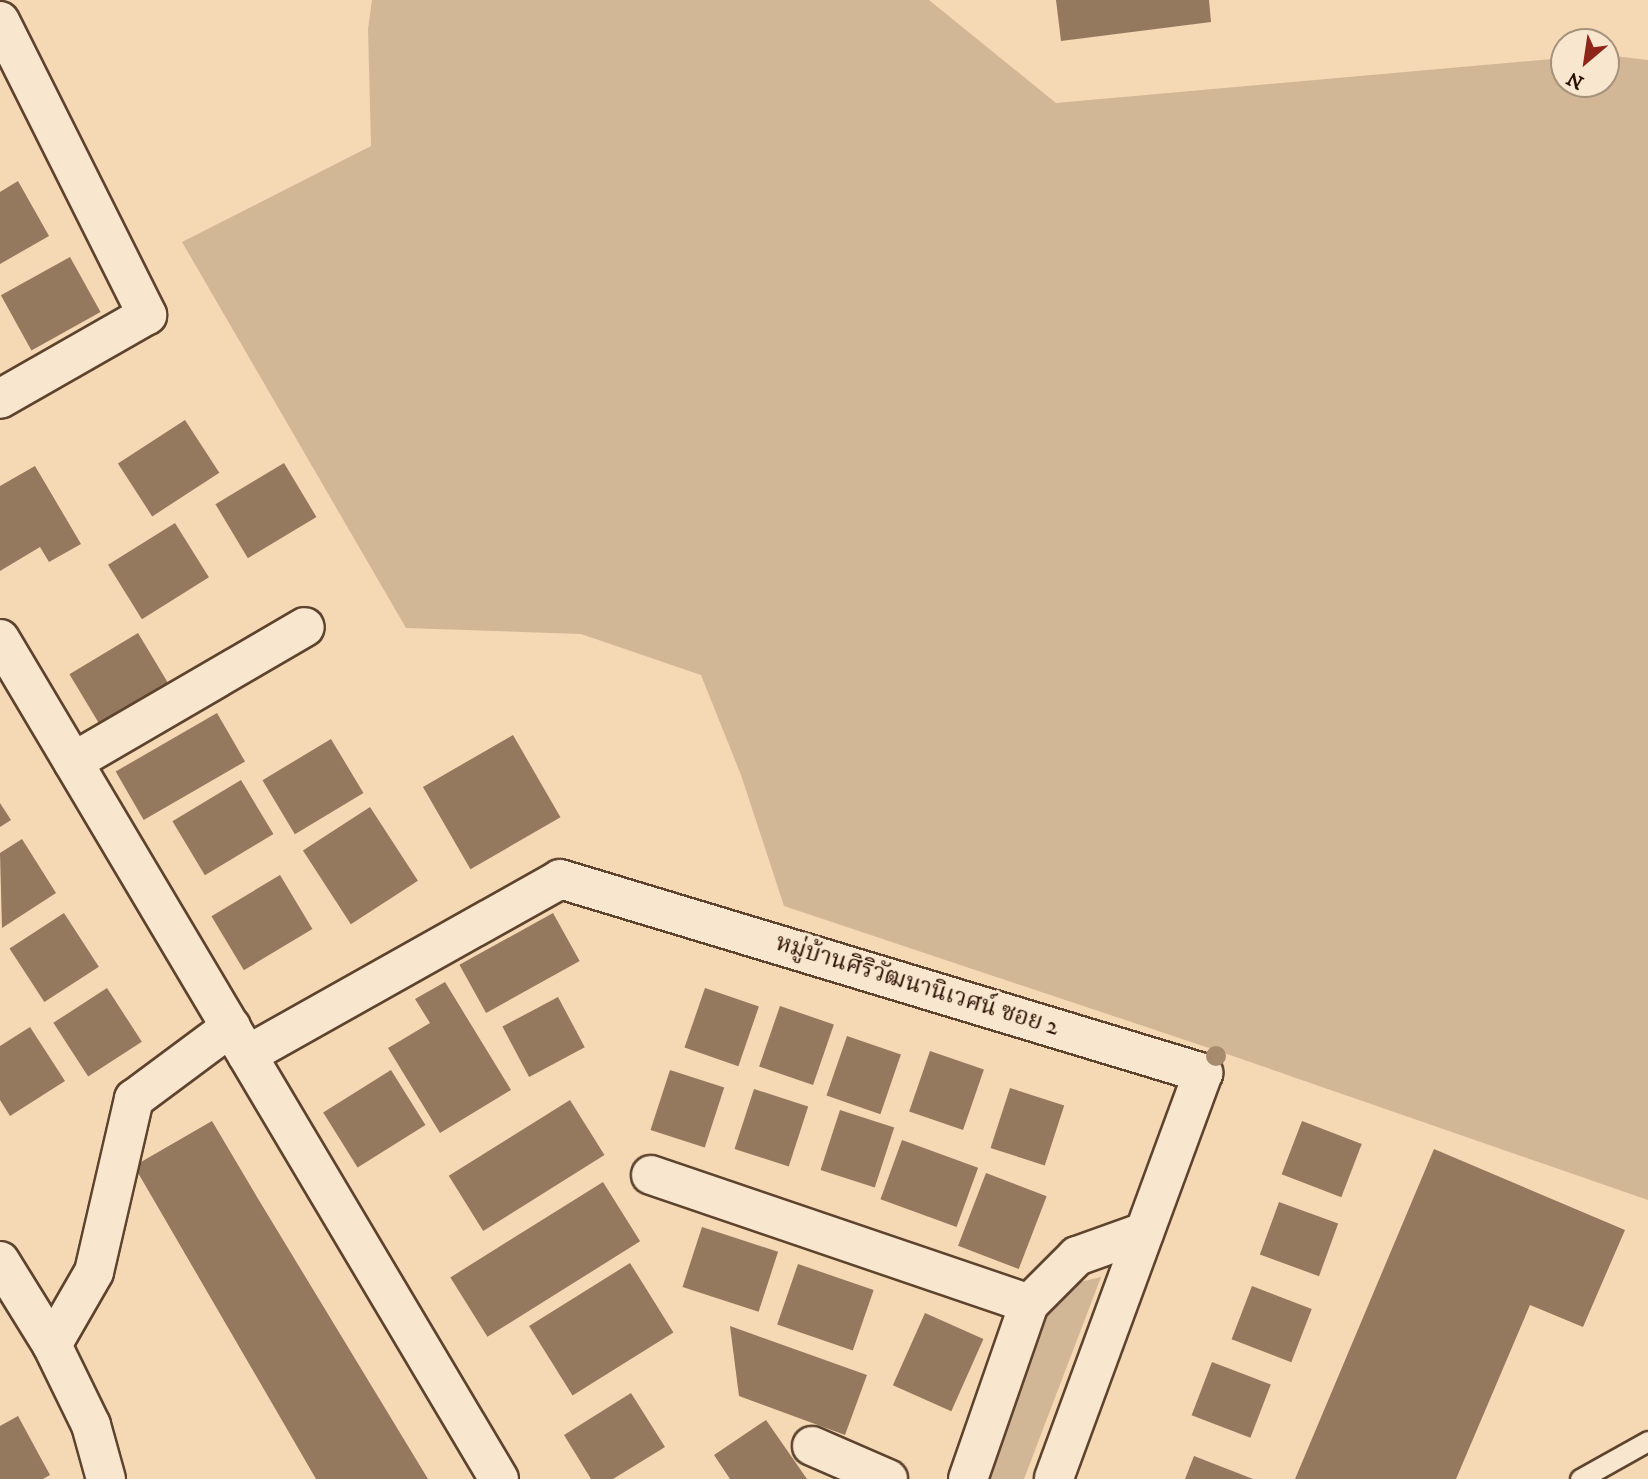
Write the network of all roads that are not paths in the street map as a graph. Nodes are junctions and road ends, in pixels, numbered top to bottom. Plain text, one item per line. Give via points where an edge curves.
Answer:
1 (0, 21) edge
2 (0, 399) edge
3 (305, 627) dead end
4 (0, 639) edge
5 (73, 762) junction
6 (239, 1041) junction
7 (651, 1175) dead end
8 (1144, 1232) junction
9 (0, 1261) edge
10 (1029, 1304) junction
11 (52, 1345) junction
12 (1648, 1441) edge
13 (812, 1446) dead end
14 (106, 1479) edge
15 (499, 1479) edge
16 (888, 1479) edge
17 (968, 1479) edge
18 (1054, 1479) edge
19 (1580, 1479) edge

1 - 2 street via 147,315
3 - 5 street
4 - 5 street
5 - 6 street
6 - 8 street, หมู่บ้านศิริวัฒนานิเวศน์ ซอย 2 via 561,878 1203,1073
6 - 11 street via 134,1099 93,1272
6 - 15 street
7 - 10 street
8 - 10 street via 1077,1256
8 - 18 street, หมู่บ้านศิริวัฒนานิเวศน์ ซอย 2
9 - 11 street
10 - 17 street
11 - 14 street via 92,1425
12 - 19 lane
13 - 16 street

